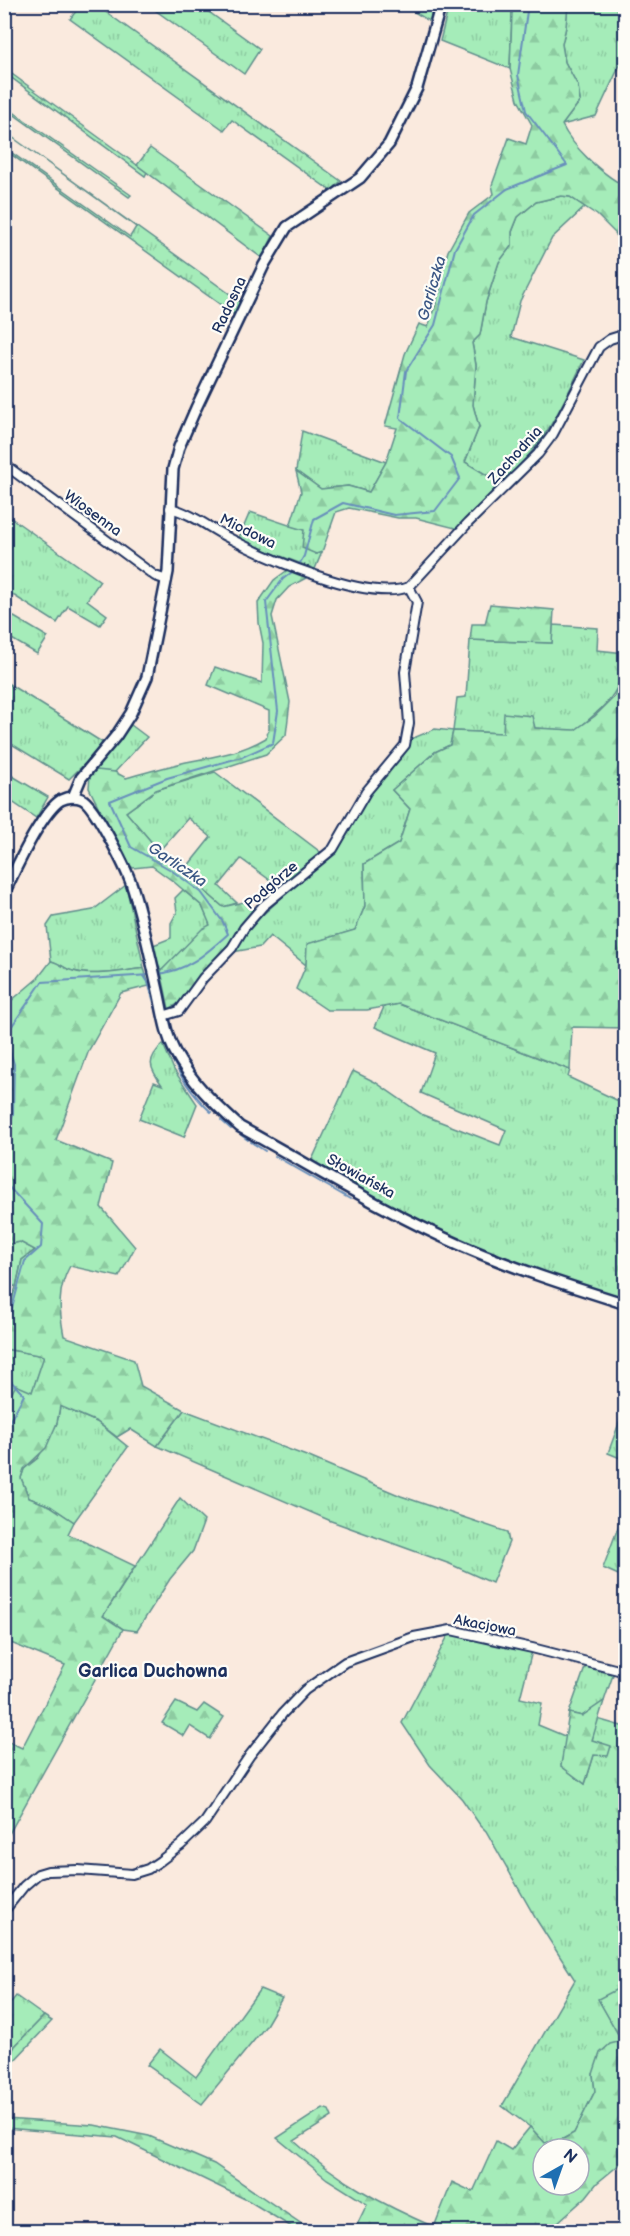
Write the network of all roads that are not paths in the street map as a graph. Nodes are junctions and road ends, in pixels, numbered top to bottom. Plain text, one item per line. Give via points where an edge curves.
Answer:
1 (441, 4) edge
2 (626, 334) edge
3 (4, 464) edge
4 (170, 508) junction
5 (167, 580) junction
6 (409, 588) junction
7 (73, 797) junction
8 (4, 893) edge
9 (163, 1016) junction
10 (626, 1304) edge
11 (626, 1672) edge
12 (4, 1911) edge

1 - 4 street, Radosna via 417,88 388,144 360,178 287,227 264,265 179,447
2 - 6 street, Zachodnia via 599,347 553,434 538,454
3 - 5 street, Wiosenna via 155,576
4 - 5 street, Radosna
4 - 6 street, Miodowa via 245,547 316,575 376,590
5 - 7 street, Radosna via 149,672 131,713 81,778
6 - 9 street, Podgórze via 417,602 405,672 405,745 366,792 333,849 263,906 179,1011
7 - 8 street via 59,801 44,818
7 - 9 street, Słowiańska via 91,806 133,888
9 - 10 street, Słowiańska via 174,1051 187,1071 202,1092 240,1127 458,1244
11 - 12 street, Akacjowa via 451,1630 414,1637 341,1664 305,1690 283,1713 205,1822 167,1856 132,1874 78,1870 38,1874

